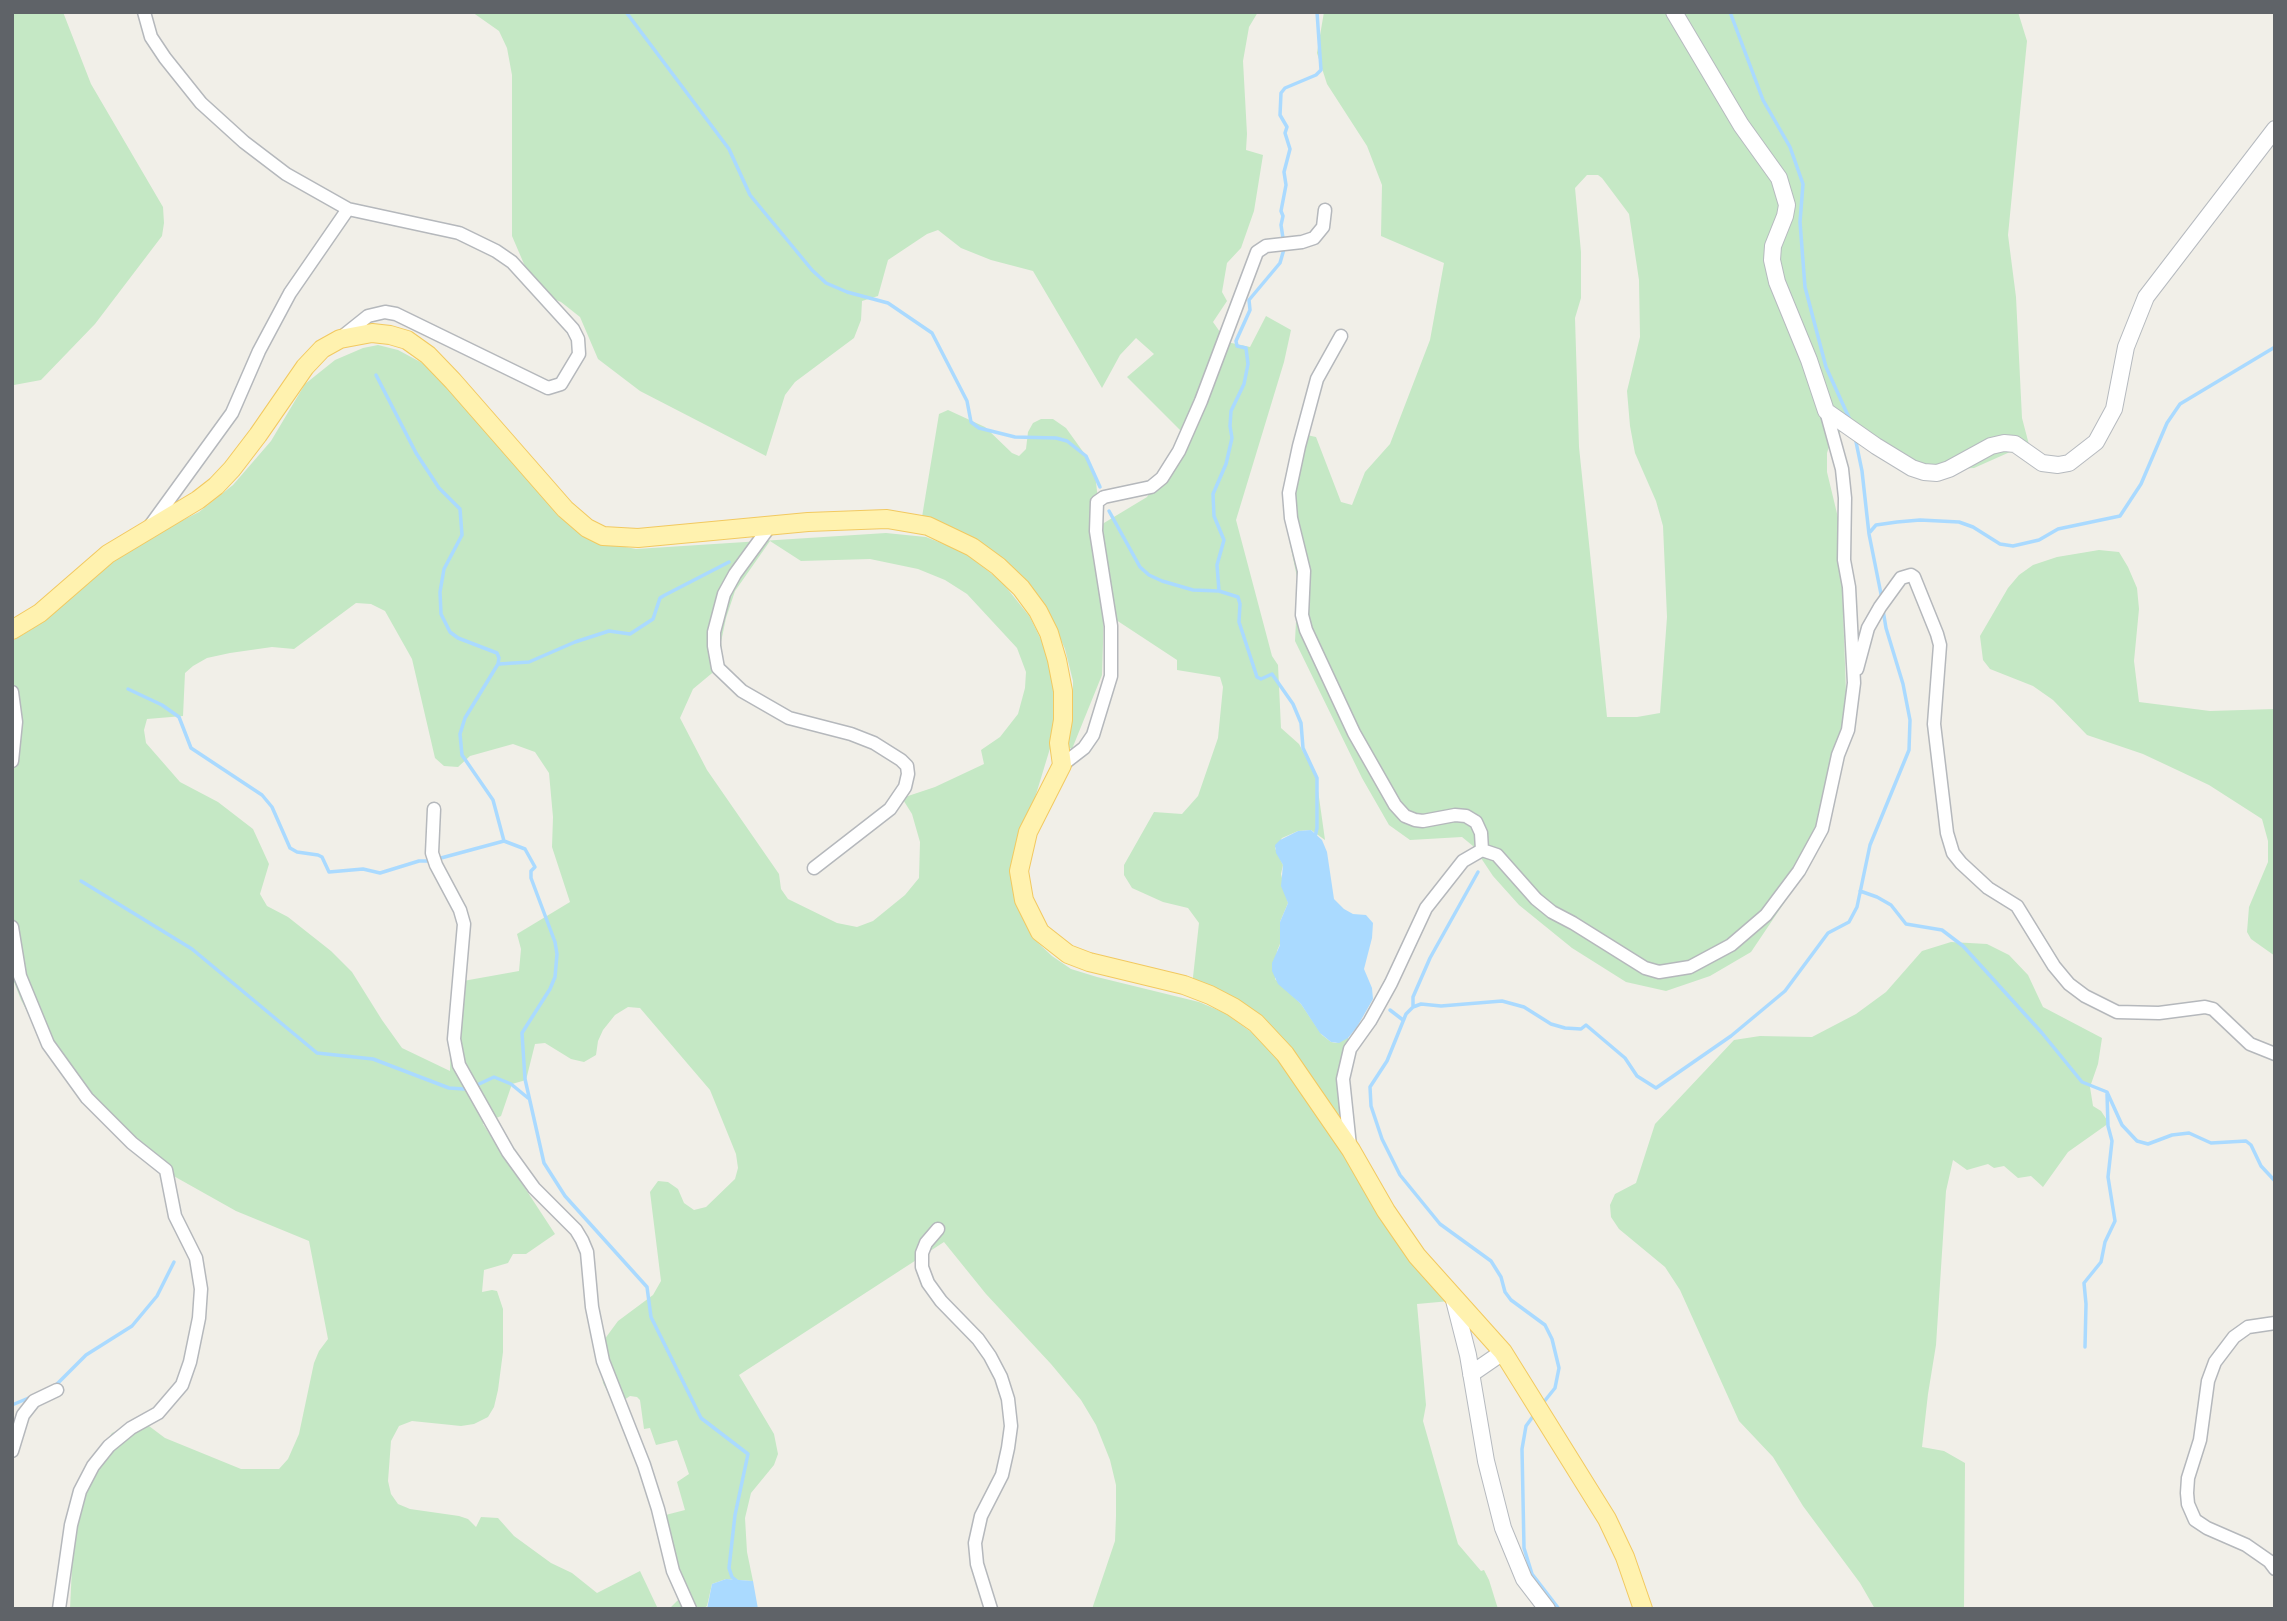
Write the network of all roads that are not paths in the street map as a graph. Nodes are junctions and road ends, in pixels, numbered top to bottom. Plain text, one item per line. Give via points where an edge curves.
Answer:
1 (144, 12) edge
2 (1674, 12) edge
3 (2275, 129) edge
4 (348, 209) junction
5 (1325, 210) dead end
6 (1341, 336) dead end
7 (340, 339) junction
8 (1826, 411) junction
9 (770, 526) junction
10 (150, 527) junction
11 (12, 630) edge
12 (1854, 683) junction
13 (12, 692) edge
14 (12, 761) edge
15 (1062, 765) junction
16 (434, 808) dead end
17 (1482, 850) junction
18 (814, 868) dead end
19 (12, 927) edge
20 (2275, 1054) edge
21 (1351, 1150) junction
22 (938, 1229) dead end
23 (1453, 1296) junction
24 (2275, 1324) edge
25 (1503, 1352) junction
26 (1471, 1374) junction
27 (57, 1390) dead end
28 (12, 1451) edge
29 (2275, 1569) edge
30 (59, 1609) edge
31 (690, 1609) edge
32 (991, 1609) edge
33 (1547, 1609) edge
34 (1643, 1609) edge

1 - 4 street via 151,37 201,103 286,174
2 - 8 street via 1741,125 1779,178 1787,205 1772,260
3 - 8 street via 2146,297 2126,347 2119,393 2109,419 2096,442 2069,463 2042,463 2015,444 2004,443 1949,469 1924,472
4 - 7 street via 459,233 496,250 573,329 579,354 561,384 548,388 396,314 368,316
4 - 10 street via 290,293 232,413
5 - 15 street via 1323,227 1314,238 1266,246 1257,252 1201,401 1162,478 1151,487 1097,502 1096,531 1111,626 1111,676 1093,735
6 - 17 street via 1317,379 1289,493 1304,571 1306,630 1354,733 1395,805 1415,820 1466,816 1476,822
7 - 9 main road via 390,335 428,355 565,509 603,536 638,538
7 - 10 main road via 304,367 216,486
8 - 12 street via 1842,469
9 - 15 main road via 857,519 907,521 950,535 998,566 1038,611 1058,660 1063,691
9 - 18 street via 735,574 720,604 713,646 718,668 742,691 789,718 874,743 901,760 908,774 890,809
10 - 11 main road
12 - 17 street via 1848,730 1813,849 1766,915 1703,962 1668,972 1645,968 1552,912 1497,855
12 - 20 street via 1868,628 1883,601 1901,578 1914,577 1940,645 1934,724 1953,853 1988,888 2017,906 2054,966 2085,996 2126,1013 2213,1009 2250,1044
13 - 14 street via 16,722
15 - 21 main road via 1021,853 1024,901 1040,932 1068,954 1184,985 1256,1023 1285,1054
16 - 31 street via 432,853 464,924 454,1038 459,1065 514,1161 582,1240 604,1361 644,1465 673,1571
17 - 21 street via 1463,861 1426,908 1391,983 1350,1049 1343,1079
19 - 30 street via 20,976 48,1044 87,1098 166,1170 175,1216 196,1258 201,1289 199,1318 182,1385 158,1413 109,1446 80,1492
21 - 23 main road via 1417,1256
22 - 32 street via 922,1253 928,1283 990,1356 1008,1399 1011,1426 1002,1475 976,1530 975,1542 976,1564
23 - 25 main road
23 - 26 street
24 - 29 street via 2248,1327 2215,1362 2187,1493 2195,1520 2246,1545
25 - 26 street
25 - 34 main road via 1607,1519
26 - 33 street via 1503,1528 1524,1579
27 - 28 street via 34,1401 23,1415

